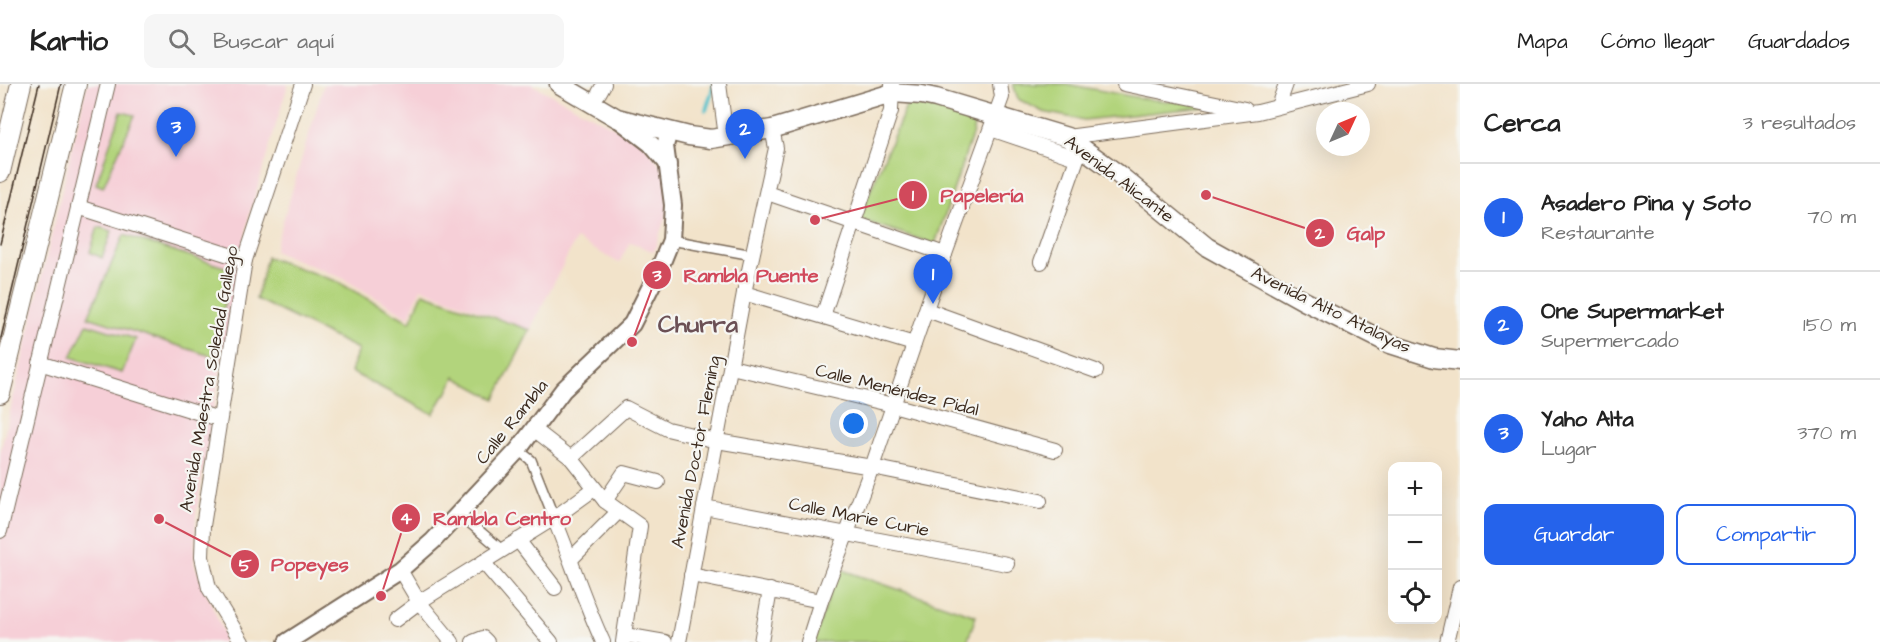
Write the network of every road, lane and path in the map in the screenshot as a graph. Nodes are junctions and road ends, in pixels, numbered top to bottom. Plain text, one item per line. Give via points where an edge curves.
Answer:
1 (21, 84) edge
2 (76, 84) edge
3 (108, 84) edge
4 (303, 84) edge
5 (559, 84) edge
6 (583, 84) edge
7 (718, 84) edge
8 (1000, 84) edge
9 (1124, 84) edge
10 (1286, 84) edge
11 (1368, 84) edge
12 (892, 88) edge
13 (602, 89) edge
14 (1187, 90) edge
15 (1278, 106) junction
16 (1258, 112) junction
17 (617, 118) junction
18 (993, 122) junction
19 (662, 129) junction
20 (772, 129) junction
21 (719, 138) junction
22 (1075, 147) junction
23 (668, 165) junction
24 (0, 172) edge
25 (767, 193) junction
26 (78, 207) junction
27 (853, 222) junction
28 (671, 240) junction
29 (1207, 247) joint
30 (945, 254) junction
31 (753, 255) junction
32 (244, 260) junction
33 (1041, 262) dead end
34 (744, 293) junction
35 (927, 310) junction
36 (823, 316) junction
37 (914, 344) junction
38 (1460, 361) edge
39 (39, 363) junction
40 (730, 367) junction
41 (1096, 371) dead end
42 (0, 393) edge
43 (893, 405) junction
44 (219, 419) junction
45 (535, 430) junction
46 (717, 441) junction
47 (518, 450) junction
48 (1055, 450) dead end
49 (571, 458) junction
50 (872, 467) junction
51 (658, 482) dead end
52 (594, 489) junction
53 (605, 501) junction
54 (1040, 501) dead end
55 (704, 507) junction
56 (618, 512) junction
57 (458, 513) junction
58 (554, 518) junction
59 (0, 531) edge
60 (847, 533) junction
61 (518, 540) junction
62 (502, 550) junction
63 (572, 559) junction
64 (483, 562) junction
65 (1007, 564) dead end
66 (399, 570) junction
67 (692, 575) junction
68 (1460, 587) edge
69 (555, 588) dead end
70 (770, 590) junction
71 (821, 601) junction
72 (419, 602) junction
73 (395, 620) dead end
74 (624, 638) edge
75 (242, 642) edge
76 (287, 642) edge
77 (452, 642) edge
78 (472, 642) edge
79 (487, 642) edge
80 (551, 642) edge
81 (603, 642) edge
82 (665, 642) edge
83 (679, 642) edge
84 (761, 642) edge
85 (808, 642) edge
86 (1447, 642) edge

1 - 24 main road
2 - 42 main road
3 - 26 street
4 - 32 street, Avenida Maestra Soledad Gallego
5 - 17 main road
6 - 13 main road
7 - 21 street
8 - 18 street via 1002,97
9 - 14 street
10 - 15 street
11 - 15 street
12 - 18 main road, Avenida Alicante via 922,94
12 - 20 main road, Avenida Alicante
12 - 27 street via 891,111
13 - 19 main road
14 - 16 street
15 - 16 street
16 - 22 street
17 - 19 main road
17 - 23 street via 651,144
18 - 22 main road, Avenida Alicante
18 - 30 street
19 - 21 main road
19 - 23 street, Calle Rambla
20 - 21 main road, Avenida Alicante
20 - 25 street, Avenida Doctor Fleming via 776,148
22 - 29 main road, Avenida Alicante via 1118,174
22 - 33 street
23 - 28 street, Calle Rambla via 673,206
25 - 27 street
25 - 31 street, Avenida Doctor Fleming
26 - 32 street
26 - 39 street
27 - 30 street
27 - 36 street
28 - 31 street
28 - 45 street, Calle Rambla via 632,324 563,390
29 - 38 main road, Avenida Alto Atalayas via 1304,302 1390,344 1434,358
30 - 35 street
31 - 34 street, Avenida Doctor Fleming
32 - 44 street, Avenida Maestra Soledad Gallego
34 - 36 street
34 - 40 street, Avenida Doctor Fleming
35 - 37 street
35 - 41 street
36 - 37 street
37 - 43 street
39 - 44 street
39 - 59 street
40 - 43 street, Calle Menéndez Pidal
40 - 46 street, Avenida Doctor Fleming
43 - 48 street, Calle Menéndez Pidal
43 - 50 street
44 - 75 street, Avenida Maestra Soledad Gallego via 202,526 202,557 209,588
45 - 47 street, Calle Rambla
45 - 49 street
46 - 49 street via 667,429 626,408
46 - 50 street
46 - 55 street, Avenida Doctor Fleming
47 - 57 street, Calle Rambla
47 - 58 street via 531,460
49 - 52 street
50 - 54 street
50 - 60 street
51 - 53 street via 624,473
52 - 53 street
52 - 58 street
53 - 56 street
55 - 60 street, Calle Marie Curie
55 - 67 street, Avenida Doctor Fleming
56 - 63 street
56 - 74 street via 640,526
57 - 62 street
57 - 66 street, Calle Rambla
58 - 61 street
58 - 63 street
60 - 65 street, Calle Marie Curie
60 - 71 street
61 - 62 street
61 - 69 street
62 - 64 street
63 - 81 street
64 - 72 street
64 - 80 street
66 - 72 street
66 - 76 street, Calle Rambla
67 - 70 street
67 - 83 street, Avenida Doctor Fleming
68 - 86 street
70 - 71 street
70 - 84 street
71 - 85 street
72 - 73 street
72 - 77 street
74 - 82 street
78 - 79 street via 483,638

